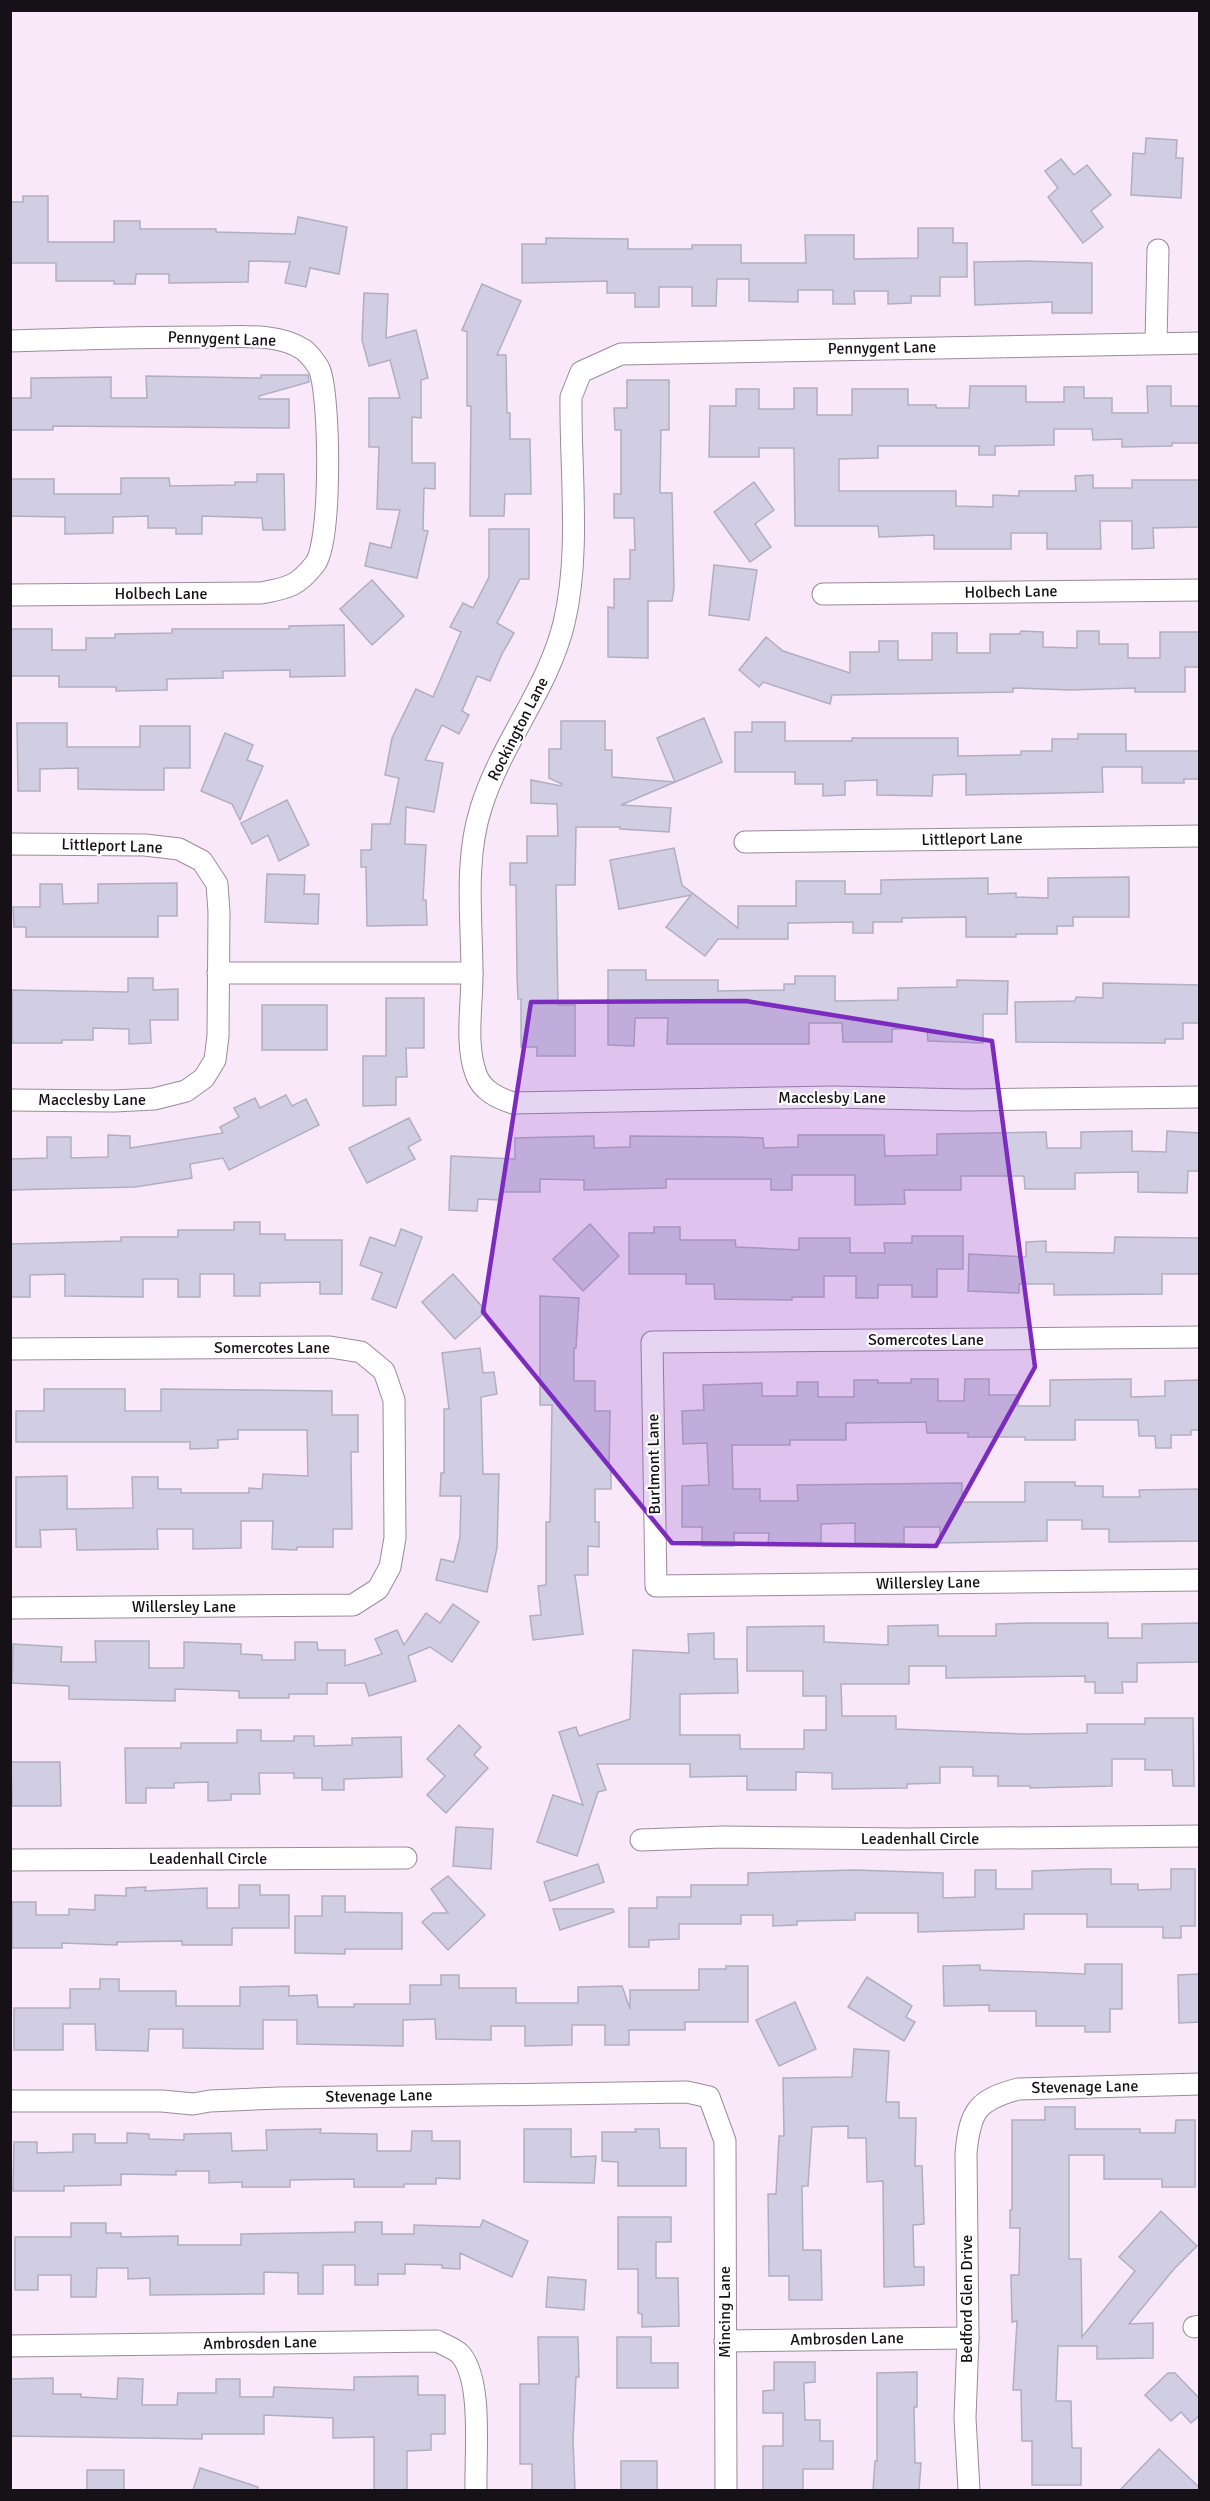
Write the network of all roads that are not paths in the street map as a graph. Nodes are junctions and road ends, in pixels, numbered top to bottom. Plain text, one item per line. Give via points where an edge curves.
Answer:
1 (1158, 250) dead end
2 (10, 341) edge
3 (1156, 342) junction
4 (1200, 343) edge
5 (576, 384) joint
6 (305, 574) joint
7 (1200, 590) edge
8 (823, 594) dead end
9 (10, 595) edge
10 (1200, 836) edge
11 (745, 842) dead end
12 (10, 844) edge
13 (219, 973) junction
14 (472, 973) junction
15 (476, 1075) joint
16 (1200, 1097) edge
17 (10, 1100) edge
18 (1200, 1337) edge
19 (652, 1342) joint
20 (10, 1349) edge
21 (1200, 1580) edge
22 (656, 1586) joint
23 (356, 1603) joint
24 (10, 1608) edge
25 (1200, 1836) edge
26 (641, 1840) dead end
27 (406, 1858) dead end
28 (10, 1860) edge
29 (1200, 2084) edge
30 (10, 2101) edge
31 (976, 2109) joint
32 (722, 2133) joint
33 (968, 2338) junction
34 (725, 2341) junction
35 (10, 2346) edge
36 (476, 2490) edge
37 (726, 2490) edge
38 (969, 2490) edge

1 - 3 street
2 - 6 street, Pennygent Lane via 252,338 282,340 305,350 319,369 325,397 326,522 316,563
3 - 4 street, Pennygent Lane
3 - 5 street, Pennygent Lane via 621,354 581,372
5 - 14 street, Rockington Lane via 571,397 573,523 569,600 550,665 498,765 480,810 470,880
6 - 9 street, Holbech Lane via 292,587 261,593
7 - 8 street, Holbech Lane
10 - 11 street, Littleport Lane
12 - 13 street, Littleport Lane via 145,845 179,849 202,861 217,884
13 - 14 street
13 - 17 street, Macclesby Lane via 214,1060 204,1078 186,1091 137,1101
14 - 15 street, Rockington Lane via 471,1046
15 - 16 street, Macclesby Lane via 493,1097 513,1103 834,1097
18 - 19 street, Somercotes Lane
19 - 22 street, Burlmont Lane
20 - 23 street, Somercotes Lane via 330,1347 361,1352 384,1371 394,1400 395,1538 390,1567 378,1589
21 - 22 street, Willersley Lane
23 - 24 street, Willersley Lane
25 - 26 street, Leadenhall Circle
27 - 28 street, Leadenhall Circle
29 - 31 street, Stevenage Lane via 1018,2089 994,2095
30 - 32 street, Stevenage Lane via 193,2104 303,2097 687,2092 709,2097
31 - 33 street, Bedford Glen Drive via 966,2153
32 - 34 street, Mincing Lane
33 - 34 street, Ambrosden Lane
33 - 38 street, Bedford Glen Drive via 965,2418
34 - 37 street, Mincing Lane
35 - 36 street, Ambrosden Lane via 437,2342 460,2353 472,2376

